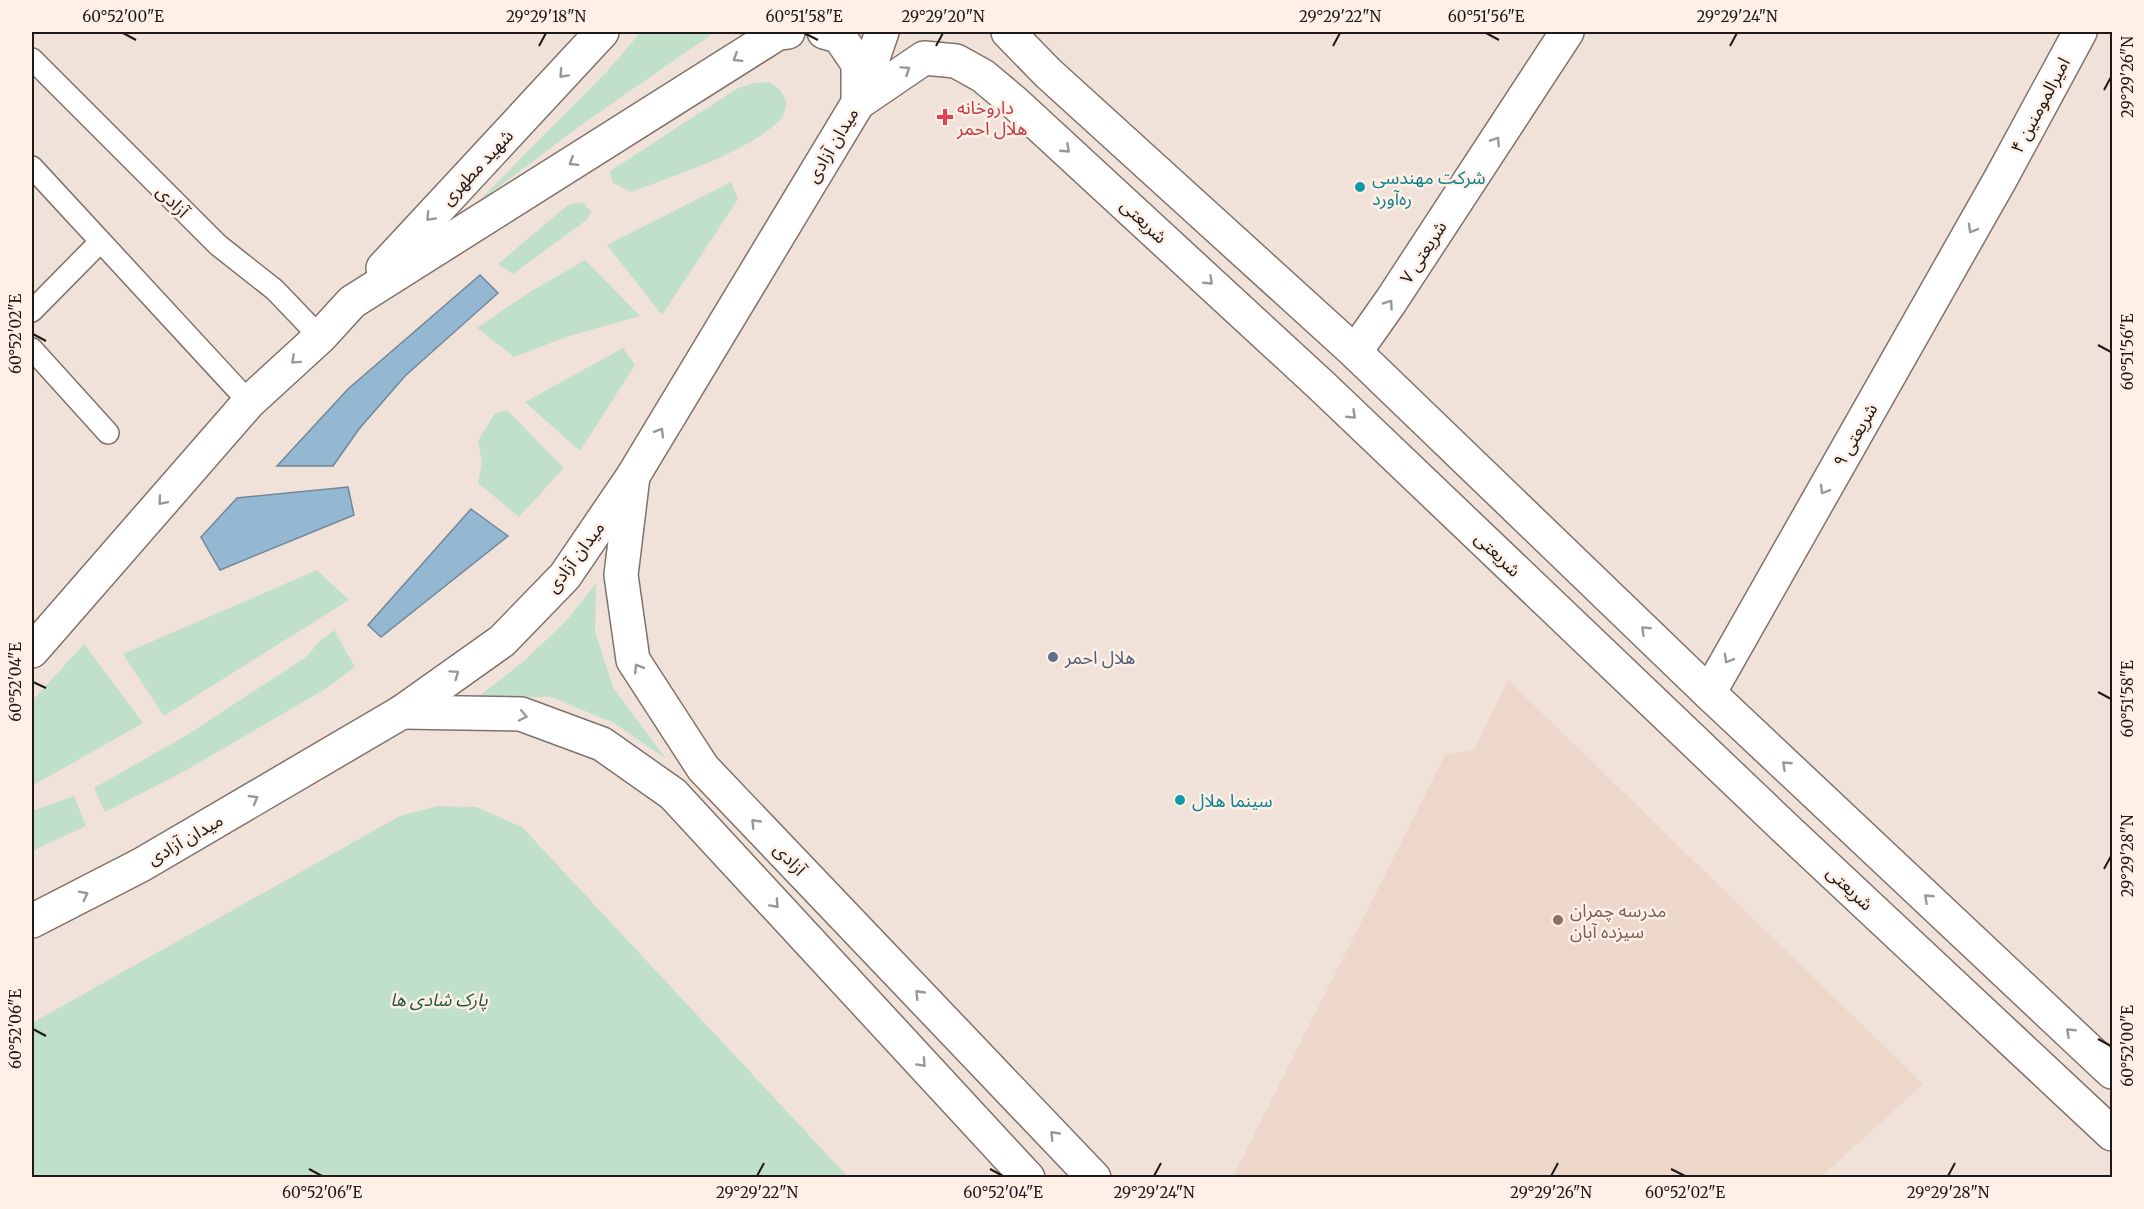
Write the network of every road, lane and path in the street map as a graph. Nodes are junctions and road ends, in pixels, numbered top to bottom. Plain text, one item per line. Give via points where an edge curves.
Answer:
1 (602, 32) edge
2 (788, 32) edge
3 (824, 32) edge
4 (882, 32) edge
5 (1008, 32) edge
6 (1568, 32) edge
7 (2080, 32) edge
8 (32, 59) edge
9 (858, 103) junction
10 (32, 167) edge
11 (2001, 178) joint
12 (100, 242) junction
13 (352, 302) junction
14 (32, 310) edge
15 (320, 337) junction
16 (32, 349) edge
17 (1355, 352) junction
18 (1323, 387) junction
19 (249, 402) junction
20 (108, 433) dead end
21 (633, 476) junction
22 (32, 651) edge
23 (1709, 693) junction
24 (402, 712) junction
25 (32, 921) edge
26 (2112, 1072) edge
27 (2112, 1134) edge
28 (1028, 1178) edge
29 (1094, 1178) edge

1 -> 13 main road, شهید مطهری
2 -> 13 main road via 778,33
3 - 9 main road, میدان آزادی via 839,36 858,64
4 - 9 main road
5 - 17 main road via 1047,73
17 -> 6 main road, شریعتی ۷
7 - 11 main road, امیرالمومنین ۴
8 - 15 lane, آزادی via 218,245 275,290
9 -> 18 main road, شریعتی via 924,58 957,61 983,76
21 -> 9 main road, میدان آزادی
10 - 12 lane
11 -> 23 main road, شریعتی ۹
12 - 14 lane
12 - 19 lane
13 - 15 main road
15 -> 19 main road
16 - 20 lane
17 - 18 main road, شریعتی ۷
23 -> 17 main road
18 -> 27 main road, شریعتی
19 -> 22 main road
24 -> 21 main road, میدان آزادی via 502,641 518,625 565,576
29 -> 21 main road, آزادی via 697,759 633,660 621,575
26 -> 23 main road
25 -> 24 main road, میدان آزادی via 141,866
24 -> 28 main road via 521,714 602,744 673,794

